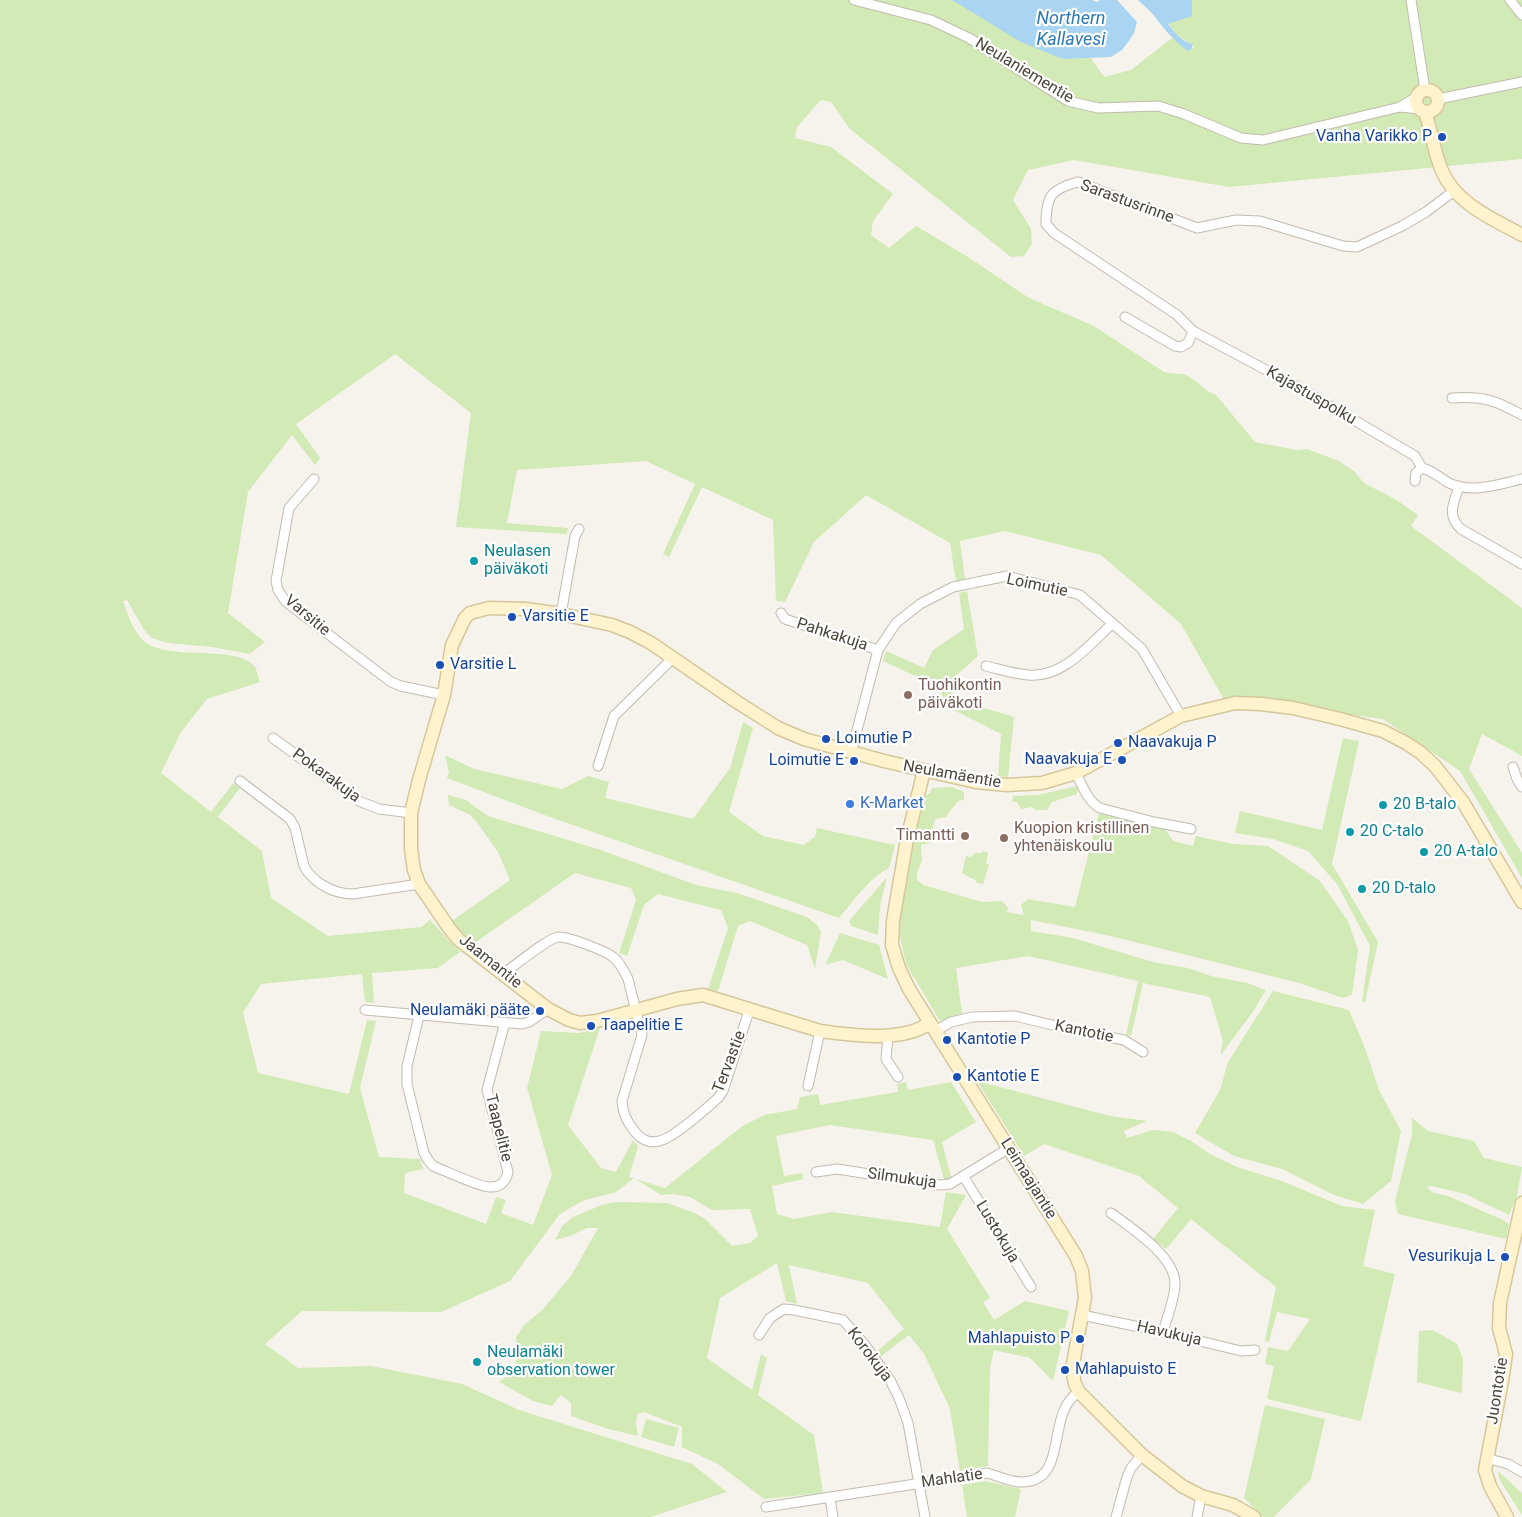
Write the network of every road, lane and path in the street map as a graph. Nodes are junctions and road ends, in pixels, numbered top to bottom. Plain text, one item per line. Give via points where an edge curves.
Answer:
1 (854, 0) edge
2 (1411, 0) edge
3 (1510, 0) edge
4 (1522, 15) edge
5 (1522, 82) edge
6 (1426, 103) junction
7 (1454, 191) junction
8 (1522, 235) edge
9 (1126, 317) dead end
10 (1193, 331) junction
11 (1452, 398) dead end
12 (1522, 415) edge
13 (1422, 468) junction
14 (314, 479) dead end
15 (1522, 479) edge
16 (1415, 481) dead end
17 (1459, 486) junction
18 (579, 529) dead end
19 (1522, 564) edge
20 (561, 614) junction
21 (783, 616) dead end
22 (464, 618) joint
23 (1112, 624) junction
24 (878, 650) junction
25 (672, 659) junction
26 (986, 666) dead end
27 (444, 695) junction
28 (1181, 716) junction
29 (274, 738) dead end
30 (851, 753) junction
31 (598, 766) dead end
32 (1513, 767) dead end
33 (924, 771) junction
34 (1076, 773) junction
35 (240, 781) dead end
36 (1522, 787) edge
37 (411, 813) junction
38 (1191, 829) dead end
39 (419, 884) junction
40 (1522, 902) edge
41 (504, 974) junction
42 (750, 1008) junction
43 (548, 1009) junction
44 (365, 1010) dead end
45 (635, 1010) junction
46 (419, 1016) junction
47 (505, 1022) junction
48 (933, 1027) junction
49 (820, 1031) junction
50 (888, 1036) junction
51 (1143, 1052) dead end
52 (898, 1077) dead end
53 (808, 1086) dead end
54 (1009, 1148) junction
55 (816, 1172) dead end
56 (964, 1177) junction
57 (1522, 1204) edge
58 (1112, 1213) dead end
59 (1031, 1287) dead end
60 (1082, 1315) junction
61 (1163, 1332) junction
62 (758, 1335) dead end
63 (1255, 1350) dead end
64 (1079, 1392) junction
65 (1142, 1455) junction
66 (1486, 1458) junction
67 (1522, 1472) edge
68 (919, 1484) junction
69 (1201, 1496) junction
70 (830, 1498) junction
71 (766, 1506) dead end
72 (834, 1517) edge
73 (925, 1517) edge
74 (1116, 1517) edge
75 (1197, 1517) edge
76 (1254, 1517) edge
77 (1507, 1517) edge

1 - 6 street, Neulaniementie via 931,20 969,38 1068,101 1098,108 1158,106 1241,138 1262,140
2 - 6 street
3 - 4 street
5 - 6 street, Neulaniementie
6 - 7 street via 1442,171
7 - 8 street via 1472,207
7 - 10 street, Sarastusrinne via 1402,226 1357,247 1343,246 1260,222 1236,220 1197,228 1078,182 1060,186 1048,200 1047,207 1046,224 1054,233 1177,315
9 - 10 street via 1181,348 1188,344
10 - 13 street, Kajastuspolku via 1298,387 1415,456
11 - 12 street via 1492,400
13 - 16 street
13 - 17 street, Kajastuspolku
14 - 27 street, Varsitie via 289,508 276,581 278,590 286,602 391,682
15 - 17 street via 1492,486
17 - 19 street via 1452,509 1454,522
18 - 20 street
20 - 22 street, Neulamäentie via 489,608
20 - 25 street, Neulamäentie via 630,632
21 - 24 street, Pahkakuja
22 - 27 street, Jaamantie via 452,645
23 - 24 street, Loimutie via 1080,595 1007,576 953,587 920,604 896,623
23 - 26 street via 1067,665 1052,673 1028,675
23 - 28 street, Loimutie via 1142,649
24 - 30 street, Loimutie
25 - 30 street, Neulamäentie via 778,728
25 - 31 street via 614,716
27 - 37 street, Jaamantie
28 - 34 street, Neulamäentie
28 - 40 street, Neulamäentie via 1235,703 1260,704 1340,719 1383,731 1406,743 1435,766 1463,802
29 - 37 street, Pokarakuja via 360,801 379,809
30 - 33 street, Neulamäentie
32 - 36 street
33 - 34 street, Neulamäentie via 1007,785 1042,783
33 - 48 street, Leimaajantie via 907,839 892,945 909,989
34 - 38 street via 1095,806
35 - 39 street via 290,819 306,870 324,887 353,894
37 - 39 street, Jaamantie via 411,849
39 - 41 street, Jaamantie via 459,940
41 - 43 street, Jaamantie
41 - 45 street via 548,942 566,938 616,959 628,979
42 - 45 street, Jaamantie via 703,995
42 - 45 street, Tervastie via 723,1091 711,1105 660,1141 638,1138 623,1110 622,1101 642,1035
42 - 49 street, Jaamantie
43 - 45 street, Jaamantie via 580,1023
43 - 47 street via 529,1022
44 - 46 street
46 - 47 street
46 - 47 street, Taapelitie via 407,1066 407,1084 424,1153 433,1166 490,1187 507,1180 508,1172 487,1090
48 - 50 street, Jaamantie
48 - 51 street, Kantotie via 972,1017 1015,1016 1124,1040
48 - 54 street, Leimaajantie
49 - 50 street, Jaamantie
49 - 53 street
50 - 52 street via 886,1059
54 - 56 street, Silmukuja
54 - 60 street, Leimaajantie via 1076,1256 1084,1287
55 - 56 street, Silmukuja via 837,1169 940,1185
56 - 59 street, Lustokuja
57 - 66 street, Juontotie via 1500,1303 1499,1328 1506,1354
58 - 61 street via 1153,1245 1171,1269 1175,1282
60 - 61 street, Havukuja
60 - 64 street, Leimaajantie via 1072,1369
61 - 63 street, Havukuja via 1241,1351
62 - 68 street, Korokuja via 770,1318 784,1309 843,1320 865,1345 899,1398 908,1423
64 - 65 street, Leimaajantie
64 - 68 street, Mahlatie via 1062,1415 1049,1469 1040,1478 1022,1482 987,1473
65 - 69 street, Leimaajantie via 1182,1486
65 - 74 street via 1126,1477
66 - 67 street
66 - 77 street, Juontotie via 1486,1478
68 - 70 street, Mahlatie
68 - 73 street
69 - 75 street
69 - 76 street, Leimaajantie via 1233,1505
70 - 71 street, Mahlatie
70 - 72 street

